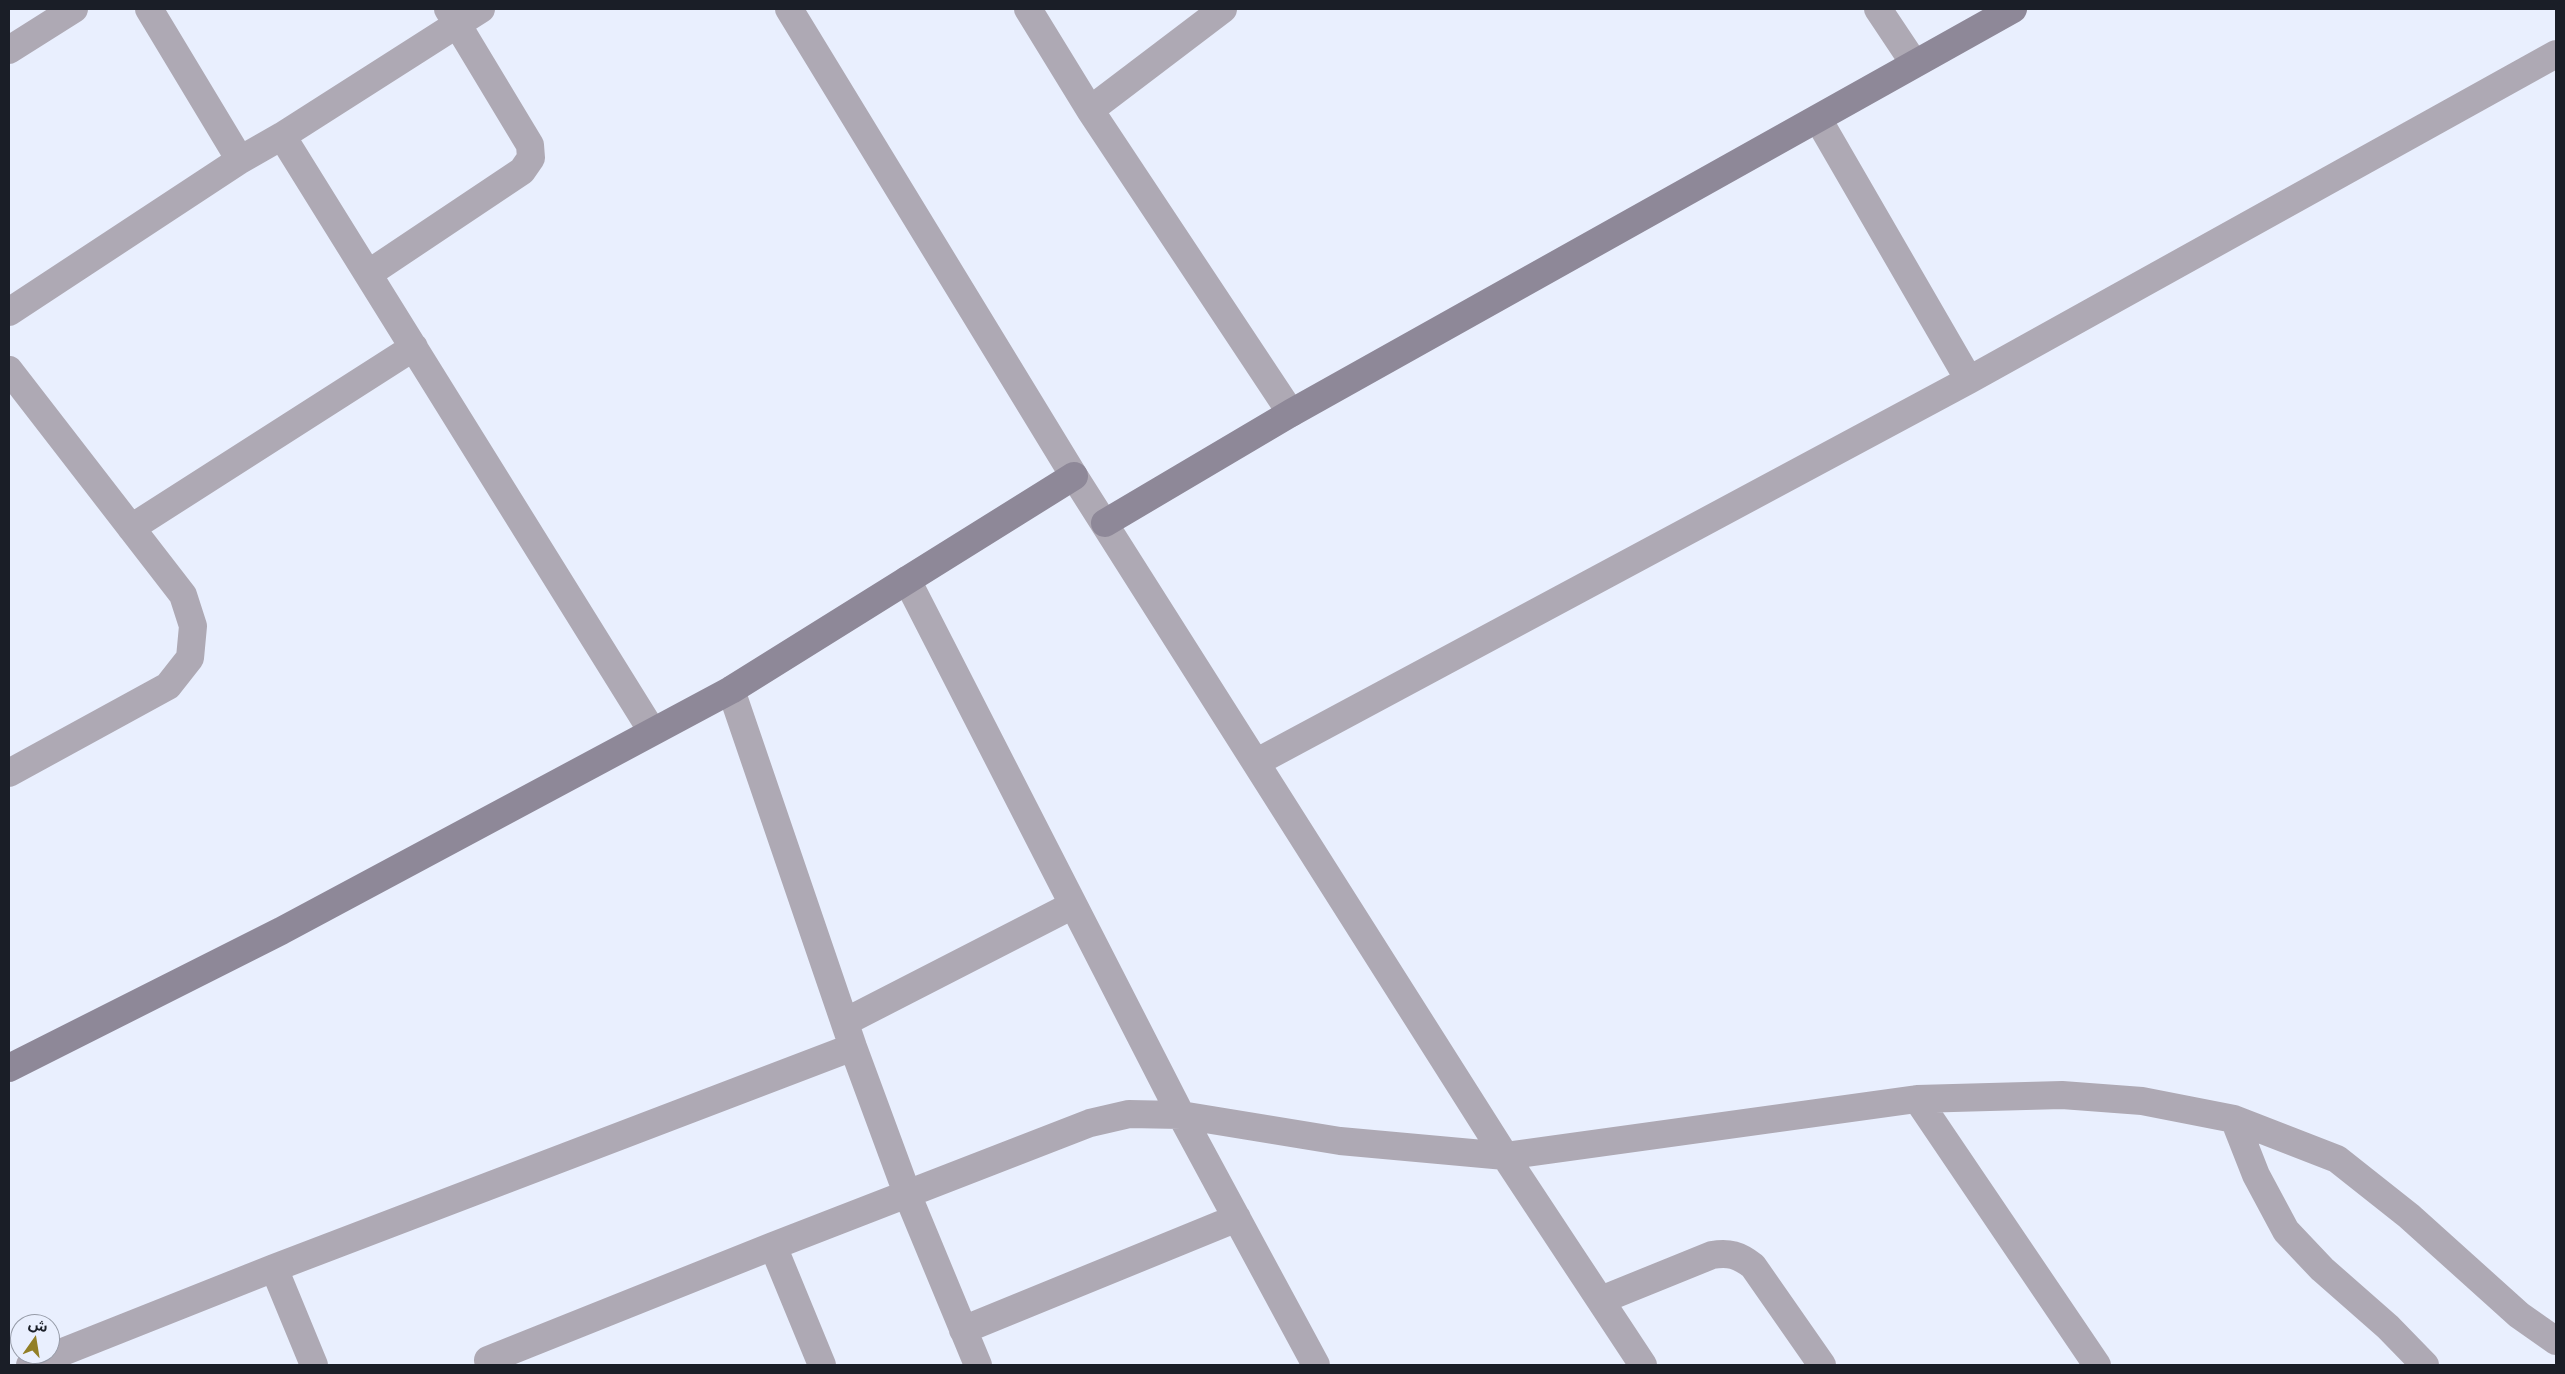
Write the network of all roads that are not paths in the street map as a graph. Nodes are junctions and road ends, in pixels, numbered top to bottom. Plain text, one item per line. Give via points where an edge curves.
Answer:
1 (74, 9) edge
2 (149, 9) edge
3 (481, 9) edge
4 (789, 9) edge
5 (1028, 9) edge
6 (1224, 9) edge
7 (1878, 9) edge
8 (2012, 9) edge
9 (452, 16) edge
10 (9, 50) edge
11 (2556, 54) edge
12 (1914, 63) junction
13 (1090, 110) junction
14 (1818, 119) junction
15 (282, 136) junction
16 (240, 160) junction
17 (368, 274) junction
18 (9, 312) edge
19 (414, 348) junction
20 (9, 370) edge
21 (1969, 380) junction
22 (1291, 414) junction
23 (1074, 476) junction
24 (1104, 523) junction
25 (131, 528) junction
26 (907, 580) junction
27 (731, 690) junction
28 (652, 731) junction
29 (1258, 762) junction
30 (9, 773) edge
31 (1073, 905) junction
32 (849, 1034) junction
33 (9, 1068) edge
34 (1917, 1099) junction
35 (1182, 1115) junction
36 (2234, 1119) junction
37 (1505, 1156) junction
38 (908, 1196) junction
39 (1237, 1218) junction
40 (773, 1246) junction
41 (274, 1268) junction
42 (1601, 1300) junction
43 (963, 1330) junction
44 (2556, 1341) edge
45 (60, 1360) edge
46 (484, 1364) edge
47 (314, 1365) edge
48 (822, 1365) edge
49 (978, 1365) edge
50 (1316, 1365) edge
51 (1643, 1365) edge
52 (1822, 1365) edge
53 (2097, 1365) edge
54 (2425, 1365) edge

1 - 10 street
2 - 16 street
3 - 9 street
4 - 23 street
5 - 13 street
6 - 13 street
7 - 12 street
8 - 12 street
9 - 15 street
9 - 17 street via 530,145 531,158 522,171
11 - 21 street
12 - 14 street
13 - 22 street
14 - 21 street
14 - 22 street
15 - 16 street
15 - 17 street
16 - 18 street
17 - 19 street
19 - 25 street
19 - 28 street
20 - 25 street
21 - 29 street
22 - 24 street
23 - 24 street
23 - 26 street
24 - 29 street
25 - 30 street via 183,595 193,626 190,658 168,686
26 - 27 street
26 - 31 street
27 - 28 street
27 - 32 street
28 - 33 street via 281,931
29 - 37 street
31 - 32 street
31 - 35 street
32 - 38 street
32 - 41 street
34 - 36 street via 2062,1095 2142,1101
34 - 37 street
34 - 53 street
35 - 37 street via 1340,1141
35 - 38 street via 1129,1114 1090,1123
35 - 39 street
36 - 44 street via 2337,1159 2409,1216 2519,1315
36 - 54 street via 2256,1175 2286,1231
37 - 42 street
38 - 40 street
38 - 43 street
39 - 43 street
39 - 50 street
40 - 46 street
40 - 48 street
41 - 45 street
41 - 47 street
42 - 51 street
42 - 52 street via 1712,1255 1725,1253 1741,1257 1753,1266
43 - 49 street

